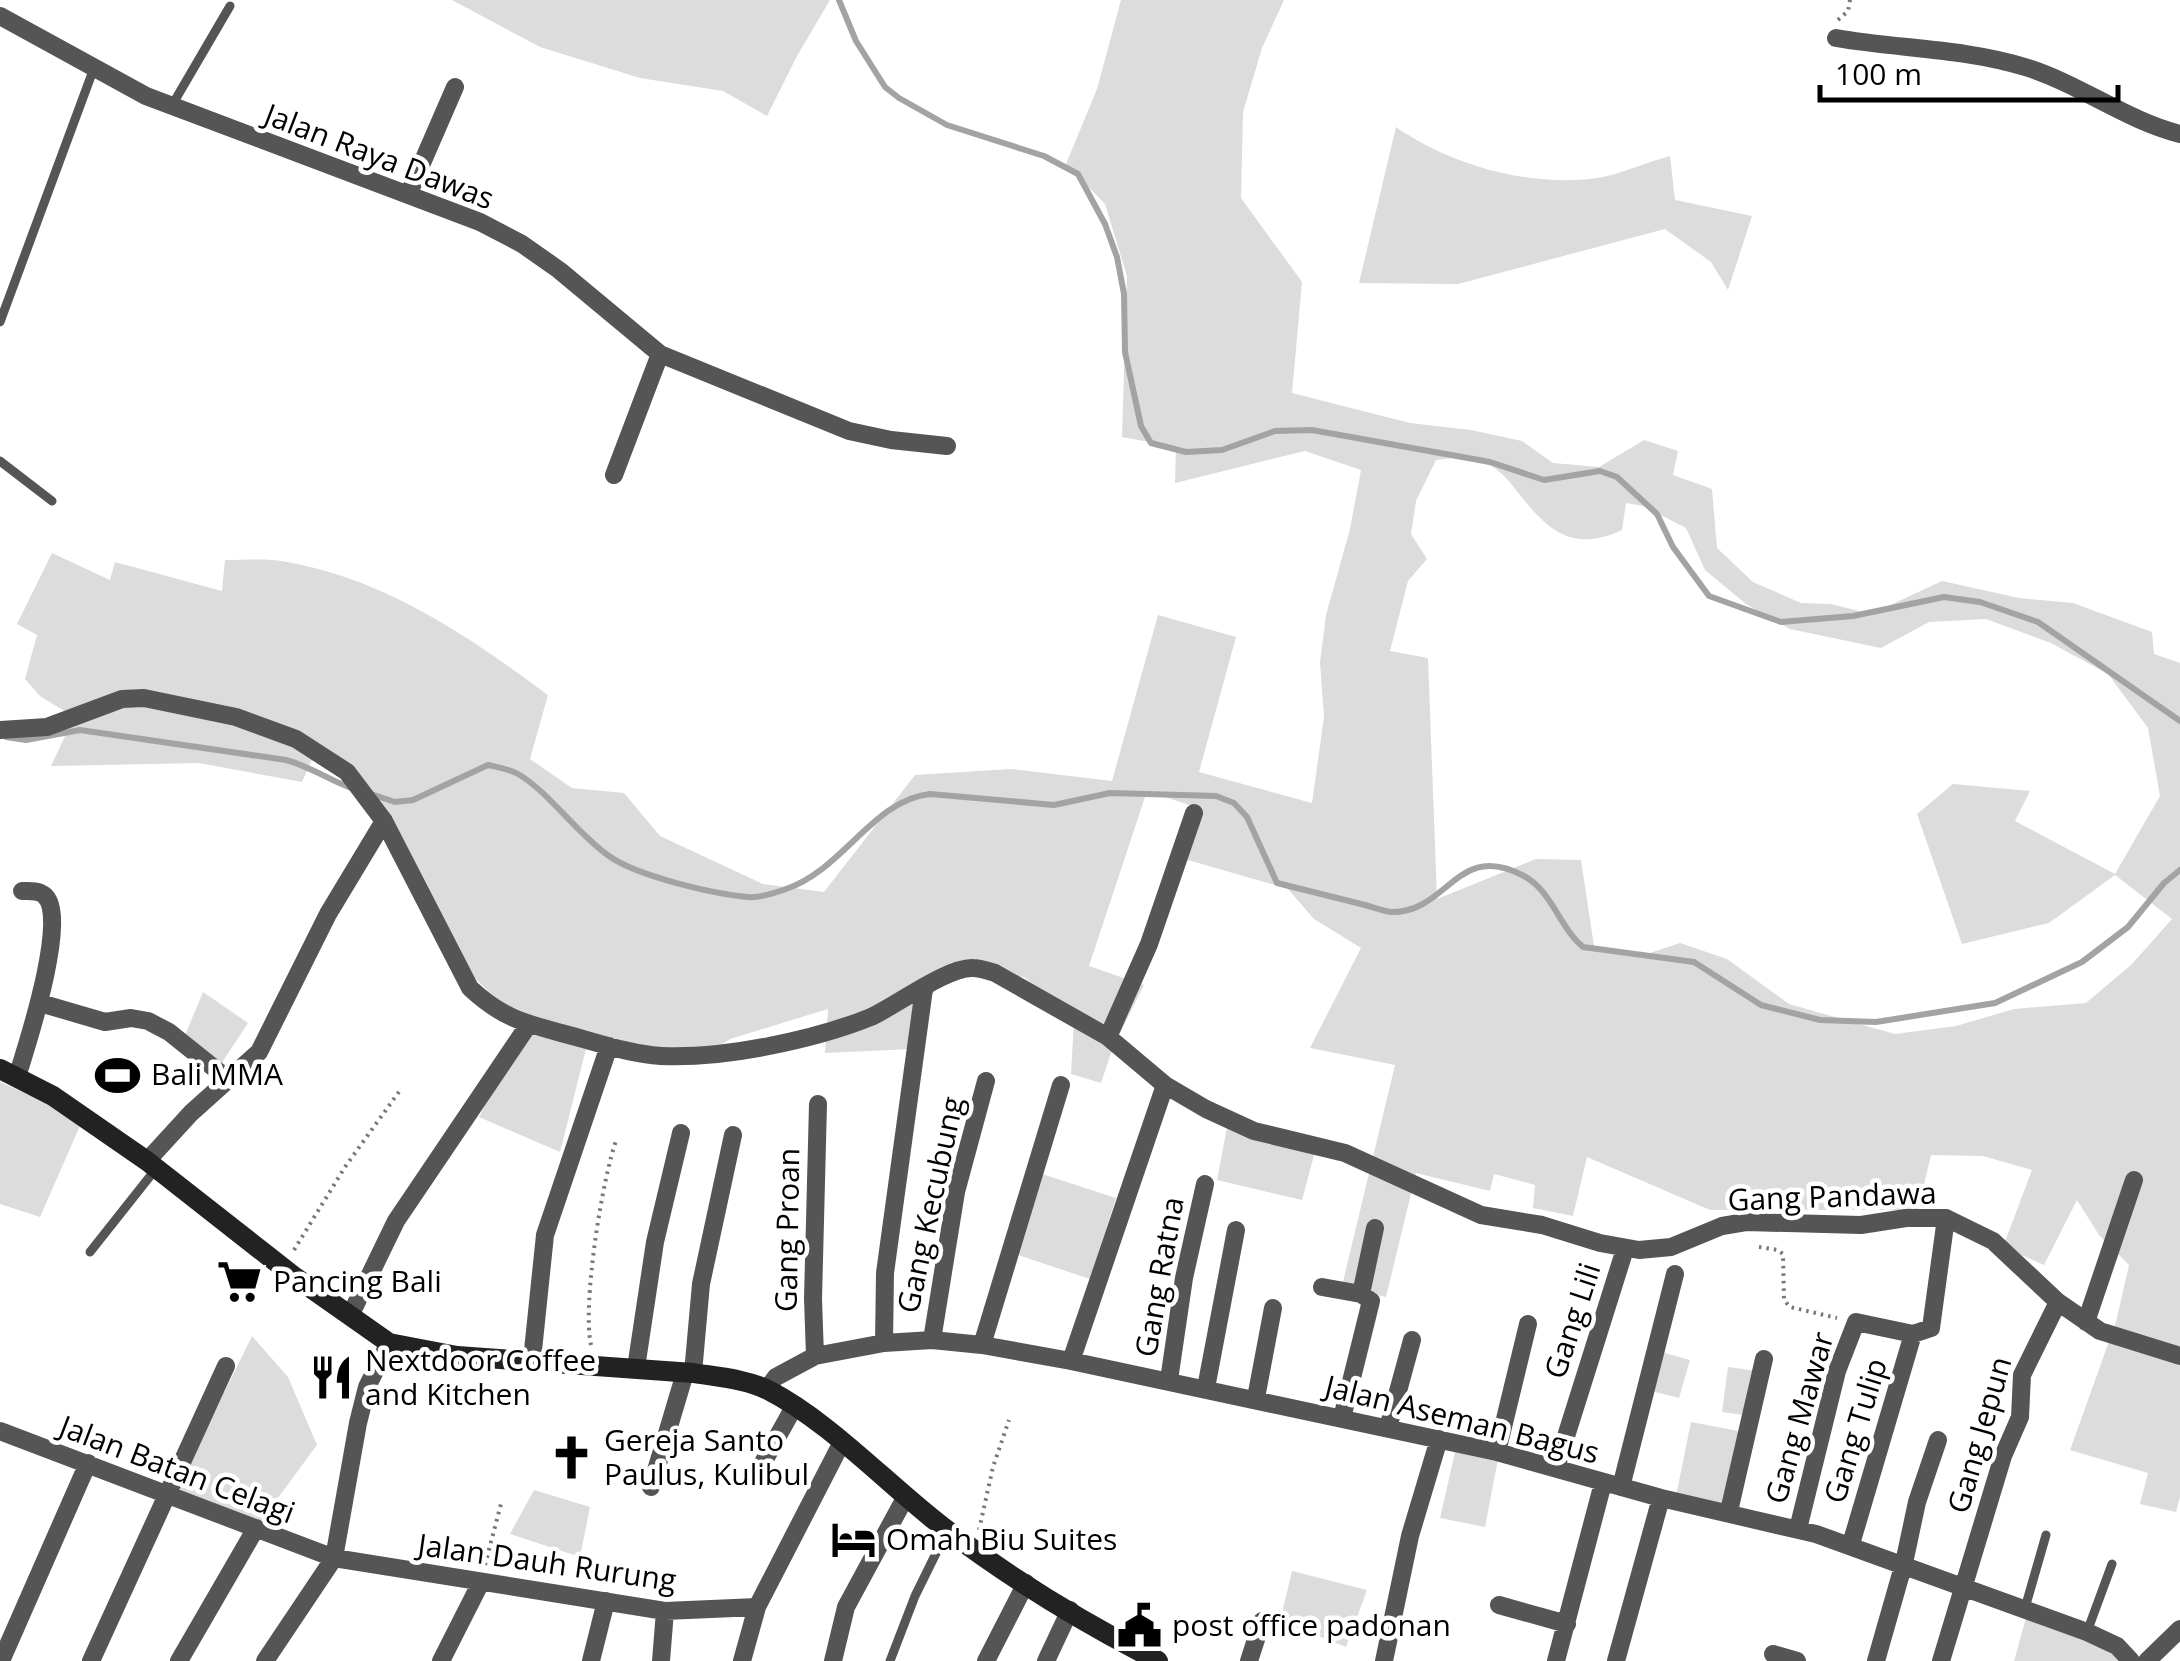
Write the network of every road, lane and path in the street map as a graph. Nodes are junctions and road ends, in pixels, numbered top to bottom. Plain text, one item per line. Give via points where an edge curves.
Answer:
1 (230, 6) dead end
2 (0, 16) edge
3 (1836, 38) dead end
4 (94, 68) junction
5 (456, 87) dead end
6 (172, 106) junction
7 (2180, 134) edge
8 (409, 193) junction
9 (0, 322) edge
10 (660, 354) junction
11 (948, 446) dead end
12 (0, 462) edge
13 (614, 475) dead end
14 (52, 501) dead end
15 (0, 730) edge
16 (1194, 813) dead end
17 (384, 821) junction
18 (22, 891) dead end
19 (924, 989) junction
20 (40, 1004) junction
21 (529, 1024) junction
22 (1108, 1037) junction
23 (609, 1046) junction
24 (8, 1073) edge
25 (230, 1080) junction
26 (986, 1081) dead end
27 (1061, 1085) dead end
28 (1165, 1085) junction
29 (401, 1089) dead end
30 (818, 1104) dead end
31 (681, 1133) dead end
32 (733, 1135) dead end
33 (616, 1138) dead end
34 (152, 1164) junction
35 (2134, 1180) dead end
36 (1204, 1184) dead end
37 (1946, 1218) junction
38 (1375, 1228) dead end
39 (1236, 1230) dead end
40 (1759, 1247) dead end
41 (1625, 1248) junction
42 (90, 1252) dead end
43 (283, 1267) junction
44 (1675, 1274) dead end
45 (1322, 1287) dead end
46 (1361, 1294) junction
47 (2058, 1302) junction
48 (1273, 1308) dead end
49 (350, 1316) junction
50 (1856, 1322) junction
51 (2086, 1322) junction
52 (1528, 1324) dead end
53 (1914, 1334) junction
54 (932, 1340) junction
55 (1412, 1340) dead end
56 (388, 1343) junction
57 (884, 1343) junction
58 (982, 1345) junction
59 (815, 1356) junction
60 (2180, 1356) edge
61 (1764, 1359) dead end
62 (532, 1360) junction
63 (1071, 1361) junction
64 (595, 1364) junction
65 (226, 1366) dead end
66 (636, 1368) junction
67 (689, 1373) junction
68 (1169, 1380) junction
69 (1206, 1388) junction
70 (766, 1390) junction
71 (1256, 1398) junction
72 (794, 1407) junction
73 (1342, 1418) junction
74 (1009, 1420) dead end
75 (1388, 1428) junction
76 (0, 1430) edge
77 (1439, 1439) junction
78 (1938, 1440) dead end
79 (841, 1444) junction
80 (1497, 1452) junction
81 (88, 1463) junction
82 (1556, 1468) junction
83 (755, 1477) dead end
84 (1612, 1485) junction
85 (650, 1487) dead end
86 (166, 1492) junction
87 (905, 1498) junction
88 (1661, 1498) junction
89 (502, 1500) dead end
90 (1728, 1511) junction
91 (256, 1528) junction
92 (1798, 1529) junction
93 (947, 1531) junction
94 (2046, 1535) dead end
95 (1851, 1544) junction
96 (975, 1549) junction
97 (334, 1558) junction
98 (1904, 1564) junction
99 (2112, 1564) dead end
100 (1026, 1582) junction
101 (480, 1584) junction
102 (1964, 1588) junction
103 (606, 1601) junction
104 (1499, 1605) dead end
105 (757, 1608) junction
106 (1070, 1610) junction
107 (2024, 1610) junction
108 (665, 1611) junction
109 (1262, 1621) dead end
110 (1567, 1624) junction
111 (2180, 1629) edge
112 (2087, 1632) junction
113 (1774, 1654) dead end
114 (1, 1661) edge
115 (91, 1661) edge
116 (179, 1661) edge
117 (265, 1661) edge
118 (440, 1661) edge
119 (591, 1661) edge
120 (662, 1661) edge
121 (742, 1661) edge
122 (833, 1661) edge
123 (890, 1661) edge
124 (986, 1661) edge
125 (1046, 1661) edge
126 (1158, 1661) edge
127 (1249, 1661) edge
128 (1384, 1661) edge
129 (1556, 1661) edge
130 (1616, 1661) edge
131 (1798, 1661) edge
132 (1876, 1661) edge
133 (1942, 1661) edge
134 (2131, 1661) edge
135 (2147, 1661) edge

1 - 6 lane
2 - 4 street, Jalan Raya Dawas
3 - 7 street via 2024,67
4 - 6 street, Jalan Raya Dawas
4 - 9 lane
5 - 8 street
6 - 8 street, Jalan Raya Dawas
8 - 10 street, Jalan Raya Dawas via 522,244
10 - 11 street, Jalan Raya Dawas via 849,431
10 - 13 street
12 - 14 lane
15 - 17 street, Gang Pandawa via 46,727 122,699 182,704 296,739 347,772
16 - 22 street
17 - 21 street, Gang Pandawa via 470,988 492,1009
17 - 25 street via 328,914 270,1034
18 - 20 street via 43,894 52,908
19 - 22 street, Gang Pandawa via 961,969 996,972
19 - 23 street, Gang Pandawa via 828,1032 720,1054 660,1056
19 - 57 street via 890,1226
20 - 24 street
20 - 25 street via 105,1022 148,1021
21 - 23 street, Gang Pandawa
21 - 49 street via 396,1220
22 - 28 street, Gang Pandawa
23 - 62 street via 545,1234
24 - 34 main road
25 - 34 street via 191,1112
26 - 54 street, Gang Kecubung via 956,1192
27 - 58 street
28 - 41 street, Gang Pandawa via 1254,1132 1346,1152 1481,1215
28 - 63 street
29 - 43 path
30 - 59 street, Gang Proan
31 - 66 street via 655,1242
32 - 67 street via 700,1284
33 - 64 path via 589,1291 586,1326
34 - 42 lane
34 - 43 main road
35 - 51 street
36 - 68 street, Gang Ratna
37 - 41 street, Gang Pandawa via 1860,1225 1746,1222 1672,1247
37 - 47 street, Gang Pandawa via 1993,1241
37 - 53 street, Gang Tulip via 1933,1322
38 - 46 street
39 - 69 street
40 - 50 path via 1782,1254 1790,1307
41 - 82 street, Gang Lili
43 - 49 main road
44 - 84 street
45 - 46 street
46 - 73 street via 1370,1301
47 - 51 street, Gang Pandawa
47 - 102 street, Gang Jepun via 2022,1375 2020,1417
48 - 71 street
49 - 56 main road
50 - 53 street
50 - 92 street, Gang Mawar via 1836,1370
51 - 60 street, Gang Pandawa
52 - 80 street
53 - 95 street, Gang Tulip
54 - 57 street, Jalan Aseman Bagus
54 - 58 street, Jalan Aseman Bagus
55 - 75 street
56 - 62 main road
56 - 97 street via 362,1405
57 - 59 street, Jalan Aseman Bagus
58 - 63 street, Jalan Aseman Bagus
59 - 70 street, Jalan Aseman Bagus
61 - 90 street
62 - 64 main road
63 - 68 street, Jalan Aseman Bagus
64 - 66 main road
65 - 86 street
66 - 67 main road
67 - 70 main road
67 - 85 street
68 - 69 street, Jalan Aseman Bagus
69 - 71 street, Jalan Aseman Bagus
70 - 72 main road
71 - 73 street, Jalan Aseman Bagus
72 - 79 main road
72 - 83 street
73 - 75 street, Jalan Aseman Bagus
74 - 96 path
75 - 77 street, Jalan Aseman Bagus
76 - 81 street, Jalan Batan Celagi
77 - 80 street, Jalan Aseman Bagus
77 - 128 street
78 - 98 street
79 - 87 main road
79 - 105 street
80 - 82 street, Jalan Aseman Bagus
81 - 86 street, Jalan Batan Celagi
81 - 114 street
82 - 84 street, Jalan Aseman Bagus
84 - 88 street, Jalan Aseman Bagus
84 - 110 street
86 - 91 street, Jalan Batan Celagi
86 - 115 street
87 - 93 main road
87 - 122 street via 846,1607
88 - 90 street, Jalan Aseman Bagus
88 - 130 street
89 - 101 path
90 - 92 street, Jalan Aseman Bagus
91 - 97 street, Jalan Batan Celagi
91 - 116 street
92 - 95 street, Jalan Aseman Bagus
93 - 96 main road
93 - 123 lane
94 - 107 lane
95 - 98 street, Jalan Aseman Bagus
96 - 100 main road
97 - 101 street, Jalan Dauh Rurung
97 - 117 street
98 - 102 street, Jalan Aseman Bagus
98 - 132 street
99 - 112 lane
100 - 106 main road
100 - 124 street
101 - 103 street, Jalan Dauh Rurung
101 - 118 street
102 - 107 street, Jalan Aseman Bagus
102 - 133 street, Gang Jepun
103 - 108 street, Jalan Dauh Rurung
103 - 119 street
104 - 110 street
105 - 108 street, Jalan Dauh Rurung
105 - 121 street
106 - 125 street
106 - 126 main road
107 - 112 street, Jalan Aseman Bagus
108 - 120 street
109 - 127 street
110 - 129 street
111 - 135 street
112 - 134 street, Jalan Aseman Bagus
113 - 131 street

